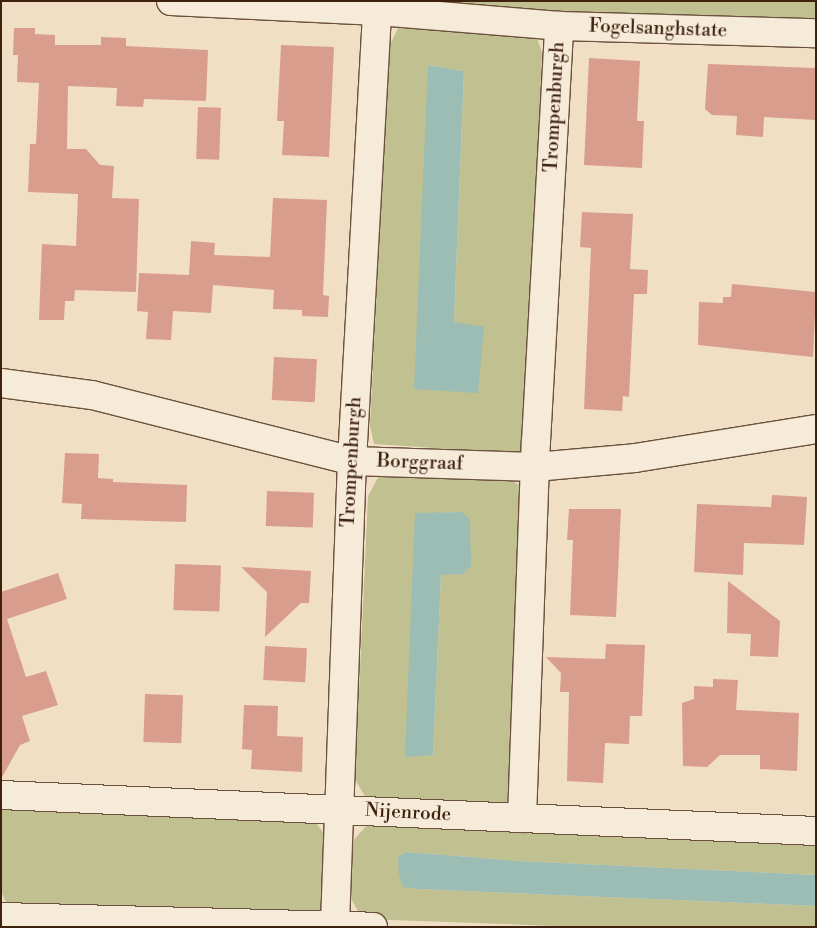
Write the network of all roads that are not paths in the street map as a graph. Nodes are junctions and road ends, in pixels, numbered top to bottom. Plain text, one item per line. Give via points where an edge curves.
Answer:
1 (171, 1) edge
2 (378, 6) edge
3 (559, 26) junction
4 (816, 33) edge
5 (1, 383) edge
6 (816, 429) edge
7 (352, 461) junction
8 (535, 467) junction
9 (1, 795) edge
10 (338, 810) junction
11 (522, 818) junction
12 (816, 831) edge
13 (1, 917) edge
14 (1, 923) edge
15 (336, 924) junction
16 (3, 927) edge
17 (373, 927) edge

1 - 2 street, Fogelsanghstate
2 - 3 street, Fogelsanghstate
2 - 7 street, Trompenburgh
3 - 4 street, Fogelsanghstate
3 - 8 street, Trompenburgh
5 - 7 street, Borggraaf via 92,395
6 - 8 street, Borggraaf via 635,458
7 - 8 street, Borggraaf
7 - 10 street, Trompenburgh
8 - 11 street, Trompenburgh
9 - 10 street, Nijenrode
10 - 11 street, Nijenrode
10 - 15 street, Trompenburgh
11 - 12 street, Nijenrode
13 - 15 street
14 - 16 street
15 - 17 street

